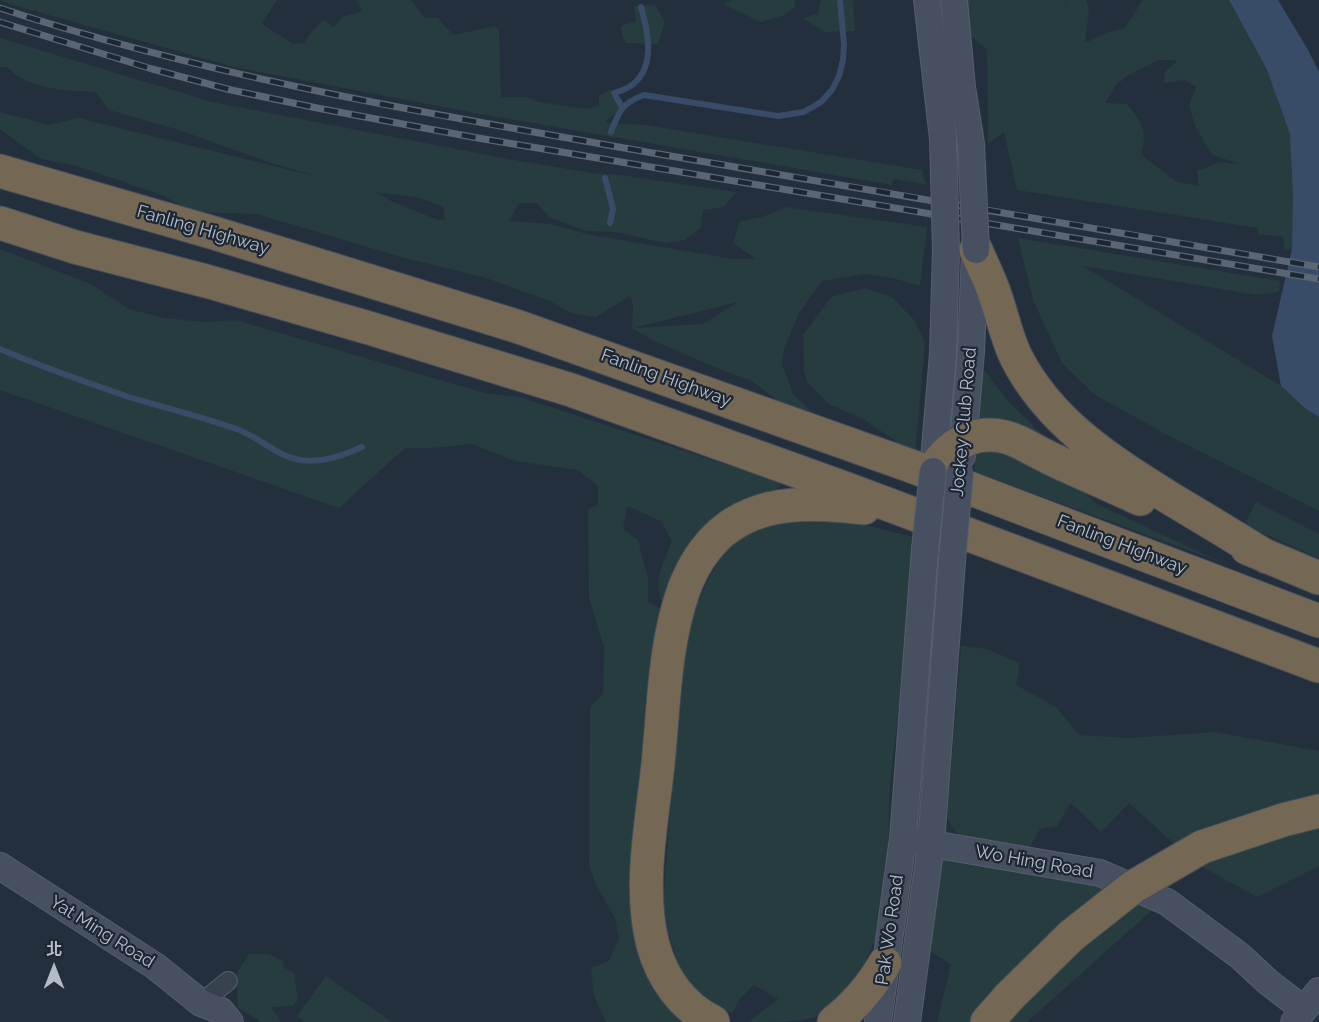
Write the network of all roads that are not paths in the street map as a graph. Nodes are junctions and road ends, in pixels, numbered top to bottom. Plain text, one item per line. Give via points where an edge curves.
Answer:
1 (927, 0) edge
2 (954, 0) edge
3 (0, 171) edge
4 (0, 223) edge
5 (961, 250) junction
6 (970, 433) junction
7 (933, 471) junction
8 (905, 512) junction
9 (1268, 557) junction
10 (1319, 578) edge
11 (1319, 621) edge
12 (1319, 666) edge
13 (1319, 812) edge
14 (903, 838) junction
15 (931, 844) junction
16 (0, 866) edge
17 (885, 963) junction
18 (228, 981) dead end
19 (1306, 1007) edge
20 (202, 1013) edge
21 (230, 1022) edge
22 (713, 1022) edge
23 (834, 1022) edge
24 (878, 1022) edge
25 (907, 1022) edge
26 (987, 1022) edge

1 - 5 main road, Jockey Club Road, bridge
2 - 5 main road, Jockey Club Road, bridge via 971,144
3 - 11 highway, Fanling Highway via 516,326 911,466
4 - 8 highway via 560,386
5 - 6 main road, Jockey Club Road via 971,352
5 - 7 main road, Jockey Club Road via 943,354
5 - 9 highway via 994,292 1017,358 1031,381 1075,434 1116,464
6 - 7 highway via 945,452
6 - 9 highway via 1017,441
6 - 15 main road, Jockey Club Road, bridge via 952,561
7 - 14 main road, Jockey Club Road, bridge
8 - 12 highway
8 - 22 highway via 798,504 764,510 720,534 698,559 684,590 668,663 647,906 654,948 667,979 680,998
9 - 10 highway
13 - 26 highway, bridge via 1202,847 1133,887 1071,936
14 - 15 main road, Wo Hing Road
14 - 17 main road, Pak Wo Road
15 - 19 main road, Wo Hing Road via 1100,873 1167,902
15 - 25 main road, Pak Wo Road
16 - 20 main road, Yat Ming Road via 155,966
17 - 23 highway via 854,1007
17 - 24 main road, Pak Wo Road
18 - 20 street
20 - 21 main road, Yat Ming Road via 221,1011

